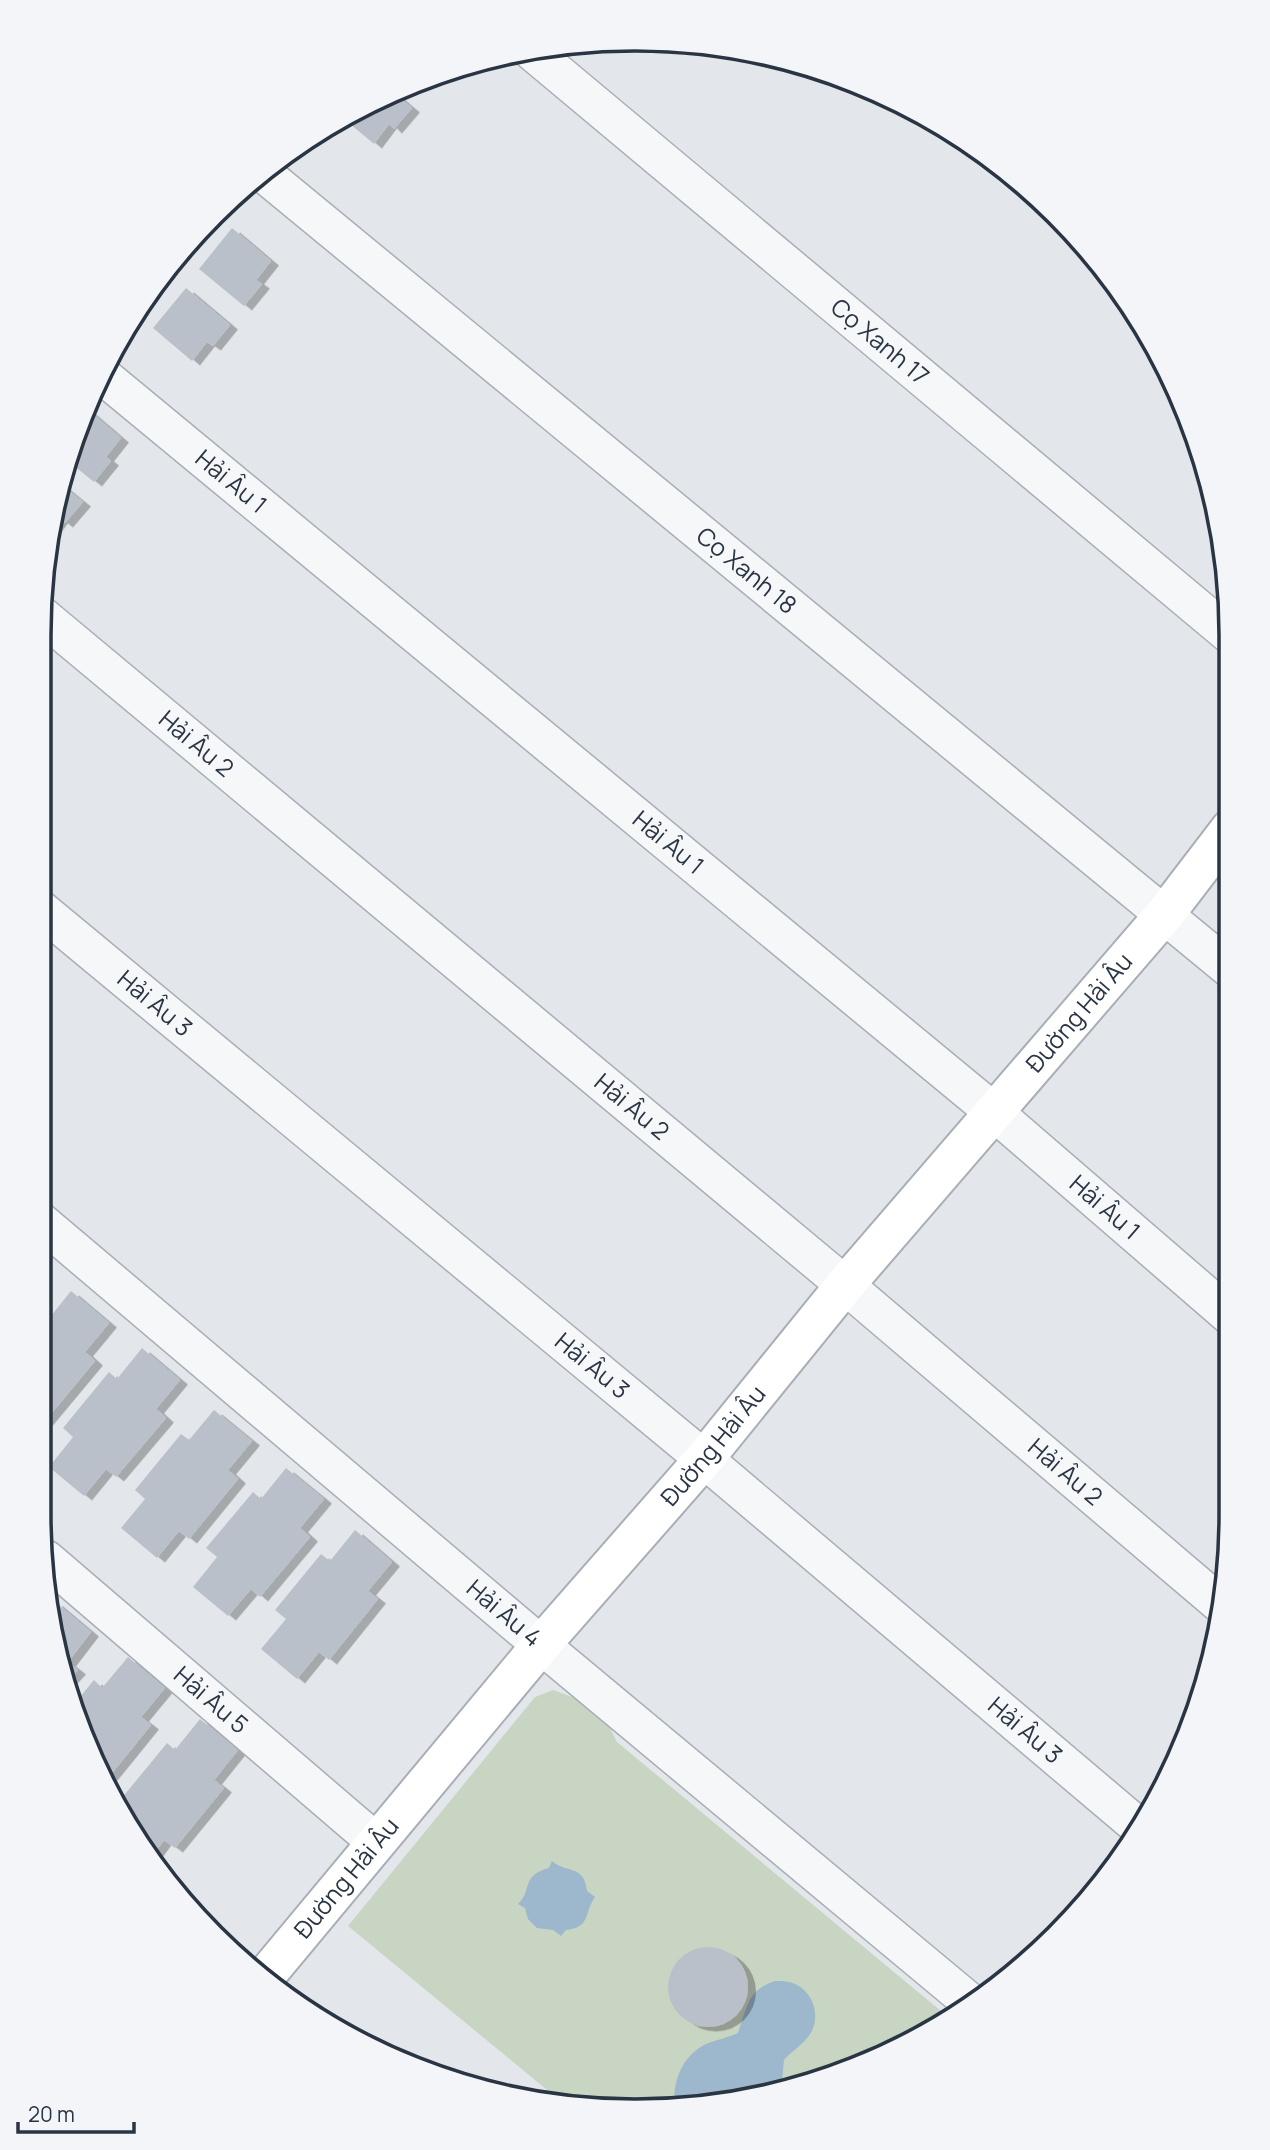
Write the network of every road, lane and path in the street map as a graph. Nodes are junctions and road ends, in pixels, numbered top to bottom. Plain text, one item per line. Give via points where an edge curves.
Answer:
1 (541, 59) edge
2 (270, 179) edge
3 (109, 381) edge
4 (51, 623) edge
5 (1219, 626) edge
6 (1219, 843) edge
7 (1165, 914) junction
8 (51, 918) edge
9 (1219, 960) edge
10 (995, 1113) junction
11 (51, 1230) edge
12 (845, 1284) junction
13 (1219, 1306) edge
14 (704, 1458) junction
15 (53, 1565) edge
16 (1213, 1598) edge
17 (541, 1645) junction
18 (1132, 1821) edge
19 (376, 1842) junction
20 (270, 1971) edge
21 (965, 1998) edge

1 - 5 street, Cọ Xanh 17
2 - 7 street, Cọ Xanh 18
3 - 10 street, Hải Âu 1
4 - 12 street, Hải Âu 2
6 - 7 street, Đường Hải Âu
7 - 9 street, Cọ Xanh 18
7 - 10 street, Đường Hải Âu
8 - 14 street, Hải Âu 3
10 - 12 street, Đường Hải Âu
10 - 13 street, Hải Âu 1
11 - 17 street, Hải Âu 4
12 - 14 street, Đường Hải Âu
12 - 16 street, Hải Âu 2
14 - 17 street, Đường Hải Âu
14 - 18 street, Hải Âu 3
15 - 19 street, Hải Âu 5
17 - 19 street, Đường Hải Âu
17 - 21 street, Hải Âu 4
19 - 20 street, Đường Hải Âu

